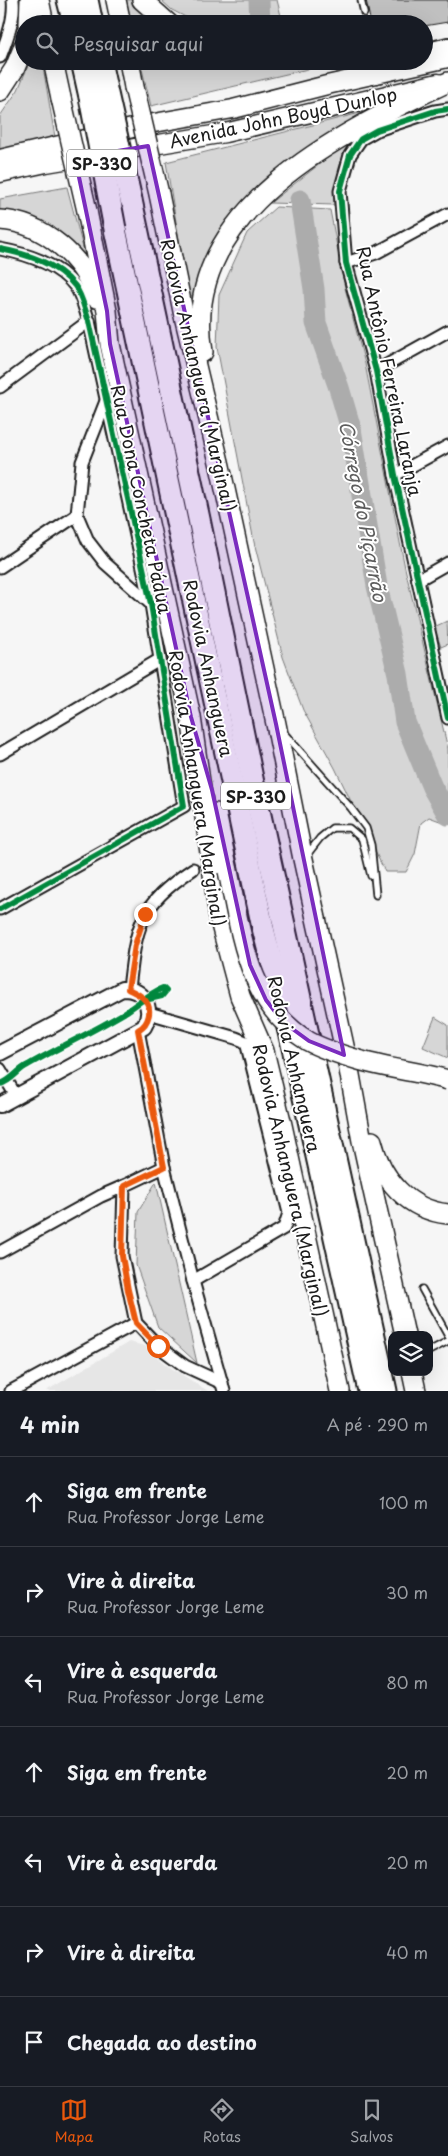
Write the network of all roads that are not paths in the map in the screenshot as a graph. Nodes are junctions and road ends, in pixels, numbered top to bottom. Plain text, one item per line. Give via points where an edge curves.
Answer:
1 (13, 0) edge
2 (30, 0) edge
3 (39, 0) edge
4 (68, 0) edge
5 (87, 0) edge
6 (116, 0) edge
7 (142, 0) edge
8 (361, 0) edge
9 (364, 13) dead end
10 (29, 15) edge
11 (42, 15) edge
12 (72, 15) edge
13 (90, 15) edge
14 (119, 15) edge
15 (159, 15) edge
16 (448, 45) edge
17 (433, 49) edge
18 (0, 56) edge
19 (448, 58) edge
20 (433, 61) edge
21 (15, 68) edge
22 (55, 70) edge
23 (86, 70) edge
24 (99, 70) edge
25 (131, 70) edge
26 (366, 70) edge
27 (394, 70) edge
28 (448, 81) edge
29 (327, 85) junction
30 (0, 91) edge
31 (98, 93) junction
32 (448, 109) edge
33 (0, 159) edge
34 (0, 173) edge
35 (448, 214) edge
36 (0, 220) edge
37 (0, 249) edge
38 (346, 263) junction
39 (90, 321) junction
40 (448, 331) edge
41 (110, 344) junction
42 (376, 371) junction
43 (0, 387) edge
44 (106, 401) junction
45 (448, 446) edge
46 (220, 466) junction
47 (395, 475) junction
48 (77, 515) junction
49 (448, 563) edge
50 (0, 567) edge
51 (418, 580) junction
52 (151, 604) junction
53 (159, 660) junction
54 (444, 683) edge
55 (191, 718) junction
56 (448, 718) edge
57 (276, 724) junction
58 (0, 754) edge
59 (303, 860) junction
60 (193, 869) dead end
61 (0, 909) edge
62 (128, 989) junction
63 (149, 1013) junction
64 (138, 1030) junction
65 (0, 1053) edge
66 (348, 1064) junction
67 (0, 1069) edge
68 (448, 1080) edge
69 (16, 1096) junction
70 (0, 1105) edge
71 (164, 1167) junction
72 (124, 1186) junction
73 (448, 1214) edge
74 (0, 1252) edge
75 (193, 1282) junction
76 (422, 1288) dead end
77 (136, 1323) junction
78 (404, 1331) edge
79 (448, 1336) edge
80 (448, 1341) edge
81 (433, 1349) edge
82 (413, 1376) edge
83 (223, 1387) edge
84 (11, 1391) edge
85 (340, 1391) edge
86 (368, 1391) edge
87 (386, 1391) edge
88 (416, 1391) edge

1 - 18 street via 10,26
2 - 10 highway
3 - 11 highway
4 - 12 highway
5 - 13 highway
6 - 14 highway
7 - 15 highway
8 - 9 lane
16 - 17 street
19 - 20 main road, Avenida John Boyd Dunlop
21 - 30 highway
22 - 41 highway, Rodovia Anhanguera (Marginal), bridge via 88,211
23 - 31 highway, Rodovia Anhanguera / SP-330
24 - 31 highway, Rodovia Anhanguera / SP-330
25 - 46 highway, Rodovia Anhanguera (Marginal), bridge
26 - 29 main road
27 - 29 main road, Avenida John Boyd Dunlop
28 - 34 main road, Avenida John Boyd Dunlop via 226,133
28 - 46 highway via 366,123 306,161 258,198 226,237 210,272 200,311 201,341 219,442
29 - 33 main road, Avenida John Boyd Dunlop via 233,110 154,123
31 - 86 highway, Rodovia Anhanguera / SP-330, bridge via 115,229 263,928 293,1048
31 - 87 highway, Rodovia Anhanguera / SP-330, bridge via 131,200 253,783
32 - 38 street, Rua Antônio Ferreira Laranja via 377,130 361,139 350,155 340,191
35 - 38 street via 376,254
36 - 41 highway via 48,237 77,261 94,290
37 - 39 street, Rua Dona Concheta Pádua via 21,253 59,271 76,286
38 - 42 street, Rua Antônio Ferreira Laranja
39 - 43 street
39 - 44 street, Rua Dona Concheta Pádua
40 - 42 street
41 - 55 highway, Rodovia Anhanguera (Marginal)
42 - 47 street, Rua Antônio Ferreira Laranja
44 - 48 street via 82,462
44 - 52 street, Rua Dona Concheta Pádua
45 - 47 street
46 - 57 highway, Rodovia Anhanguera (Marginal)
47 - 51 street, Rua Antônio Ferreira Laranja
48 - 50 street
48 - 52 street via 88,542 105,563
49 - 51 street
51 - 54 street, Rua Antônio Ferreira Laranja
52 - 53 street, Rua Dona Concheta Pádua
53 - 58 street
53 - 61 street, Rua Dona Concheta Pádua via 184,806
54 - 56 street, Rua Antônio Ferreira Laranja
55 - 68 highway, bridge via 212,790 236,910 256,982 275,1013 309,1042 363,1061
55 - 85 highway, Rodovia Anhanguera (Marginal) via 219,917 240,996 266,1060
57 - 59 highway, Rodovia Anhanguera (Marginal)
57 - 59 lane via 366,828 376,895 362,839 349,828 332,828
59 - 66 highway, Rodovia Anhanguera (Marginal)
60 - 62 street via 172,884 145,914 135,945
62 - 63 street via 144,998
62 - 65 street
63 - 64 street via 144,1027
63 - 75 street via 246,1042 289,1213 284,1228
64 - 69 street
64 - 71 street
66 - 73 highway via 384,1173 419,1207
66 - 78 highway, Rodovia Anhanguera (Marginal)
67 - 69 street
69 - 70 street
71 - 72 street
71 - 75 street
72 - 74 street
72 - 77 street via 122,1256
75 - 83 street
76 - 79 lane
77 - 83 street via 158,1346 185,1366
77 - 84 street
80 - 81 lane
82 - 88 highway

